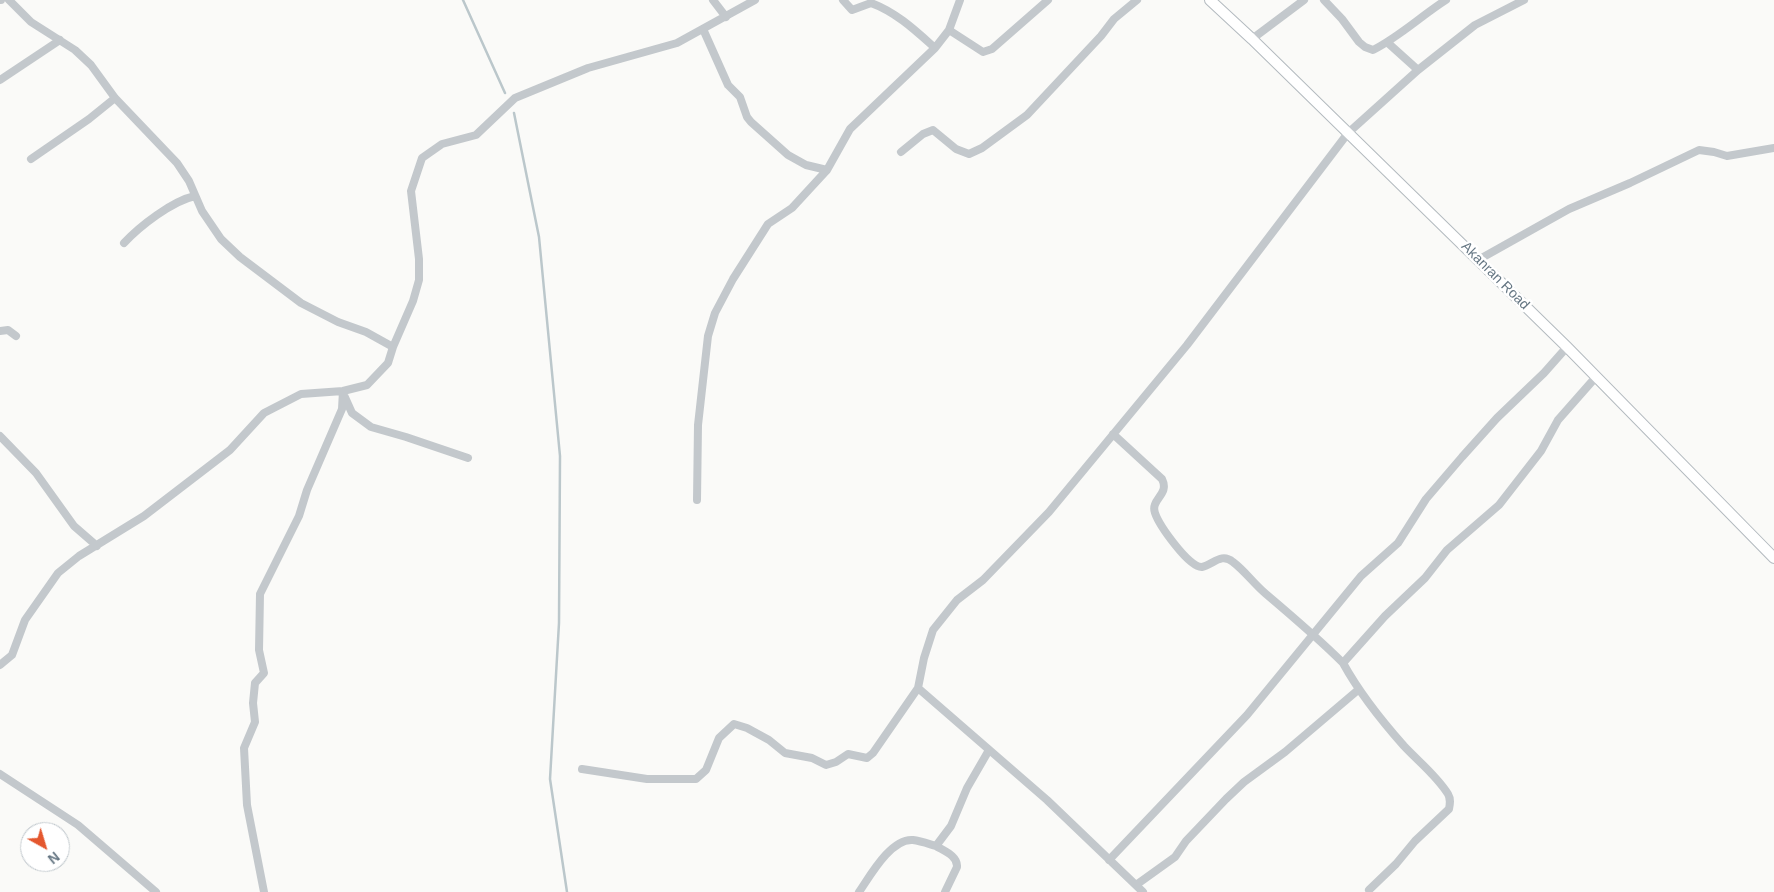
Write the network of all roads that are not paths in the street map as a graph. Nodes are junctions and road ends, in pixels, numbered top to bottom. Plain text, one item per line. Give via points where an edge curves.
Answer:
1 (9, 0) edge
2 (713, 0) edge
3 (755, 0) edge
4 (843, 0) edge
5 (960, 0) edge
6 (1048, 0) edge
7 (1136, 0) edge
8 (1304, 0) edge
9 (1324, 0) edge
10 (1446, 0) edge
11 (1524, 0) edge
12 (1216, 2) edge
13 (726, 17) junction
14 (703, 29) junction
15 (949, 30) junction
16 (1252, 39) junction
17 (60, 40) junction
18 (1388, 42) junction
19 (935, 48) junction
20 (1418, 70) junction
21 (0, 80) edge
22 (115, 98) junction
23 (1348, 133) junction
24 (1774, 148) edge
25 (902, 152) dead end
26 (31, 159) dead end
27 (827, 170) junction
28 (195, 196) junction
29 (124, 243) dead end
30 (1478, 260) junction
31 (0, 331) edge
32 (16, 336) dead end
33 (393, 347) junction
34 (1567, 347) junction
35 (1595, 378) junction
36 (343, 391) junction
37 (1113, 434) junction
38 (0, 436) edge
39 (468, 458) dead end
40 (697, 500) dead end
41 (97, 546) junction
42 (1774, 558) edge
43 (1314, 634) junction
44 (1343, 662) junction
45 (0, 665) edge
46 (918, 688) junction
47 (1358, 690) junction
48 (989, 750) junction
49 (582, 768) dead end
50 (0, 774) edge
51 (936, 846) junction
52 (1109, 860) junction
53 (1136, 884) junction
54 (1369, 890) dead end
55 (156, 892) edge
56 (264, 892) edge
57 (858, 892) edge
58 (946, 892) edge
59 (1143, 892) edge

1 - 17 street via 32,22
2 - 13 street
3 - 13 street
4 - 19 street via 852,10 871,3 880,6 911,26
5 - 15 street
6 - 15 street via 992,49 983,52
7 - 25 street via 1114,19 1027,115 982,148 969,154 956,149 932,130 922,134
8 - 16 street
9 - 18 street via 1365,47 1372,50
10 - 18 street
11 - 20 street via 1475,25
12 - 16 main road, Akanran Road
13 - 14 street
14 - 27 street via 728,84 740,97 751,122 788,155 806,165
14 - 33 street via 677,43 588,68 515,98 476,134 442,144 422,158 411,191 419,280
15 - 19 street
16 - 23 main road, Akanran Road
17 - 21 street
17 - 22 street via 91,65
18 - 20 street
19 - 27 street via 850,129
20 - 23 street
22 - 26 street via 89,120
22 - 28 street via 177,163
23 - 30 main road, Akanran Road
23 - 37 street via 1187,345
24 - 30 street via 1727,156 1699,150 1569,209
27 - 40 street via 792,208 768,224 715,313 708,336 698,425
28 - 29 street via 184,198 137,230
28 - 33 street via 221,239 248,263 301,303
30 - 34 main road, Akanran Road
31 - 32 street via 8,330
33 - 36 street via 388,363 367,385
34 - 35 main road, Akanran Road
34 - 43 street via 1497,418 1426,499 1398,542 1362,576
35 - 42 main road, Akanran Road
35 - 44 street via 1558,420 1541,451 1499,506 1447,550 1425,578
36 - 39 street via 352,413 370,427
36 - 41 street via 301,394 264,413 230,450 144,516
36 - 56 street via 342,409 299,516 260,594 259,650 264,673 255,683 255,722 244,748 247,805
37 - 43 street via 1162,479 1165,485 1154,512 1176,546 1193,564 1201,567 1219,558 1228,558
37 - 46 street via 1049,512 983,580 957,600 933,630
38 - 41 street via 36,473 74,526
41 - 45 street via 58,573 25,620 12,655
43 - 44 street
43 - 52 street via 1246,716
44 - 47 street
46 - 48 street
46 - 49 street via 867,758 848,754 826,766 812,758 785,753 769,740 734,724 719,738 706,770 696,779 647,779
47 - 53 street via 1244,782 1186,841 1175,857
47 - 54 street via 1449,795 1450,803 1450,809
48 - 51 street via 967,788 951,826
48 - 52 street
50 - 55 street via 78,825
51 - 57 street via 912,840 902,842 884,856
51 - 58 street via 958,862
52 - 53 street
53 - 59 street

